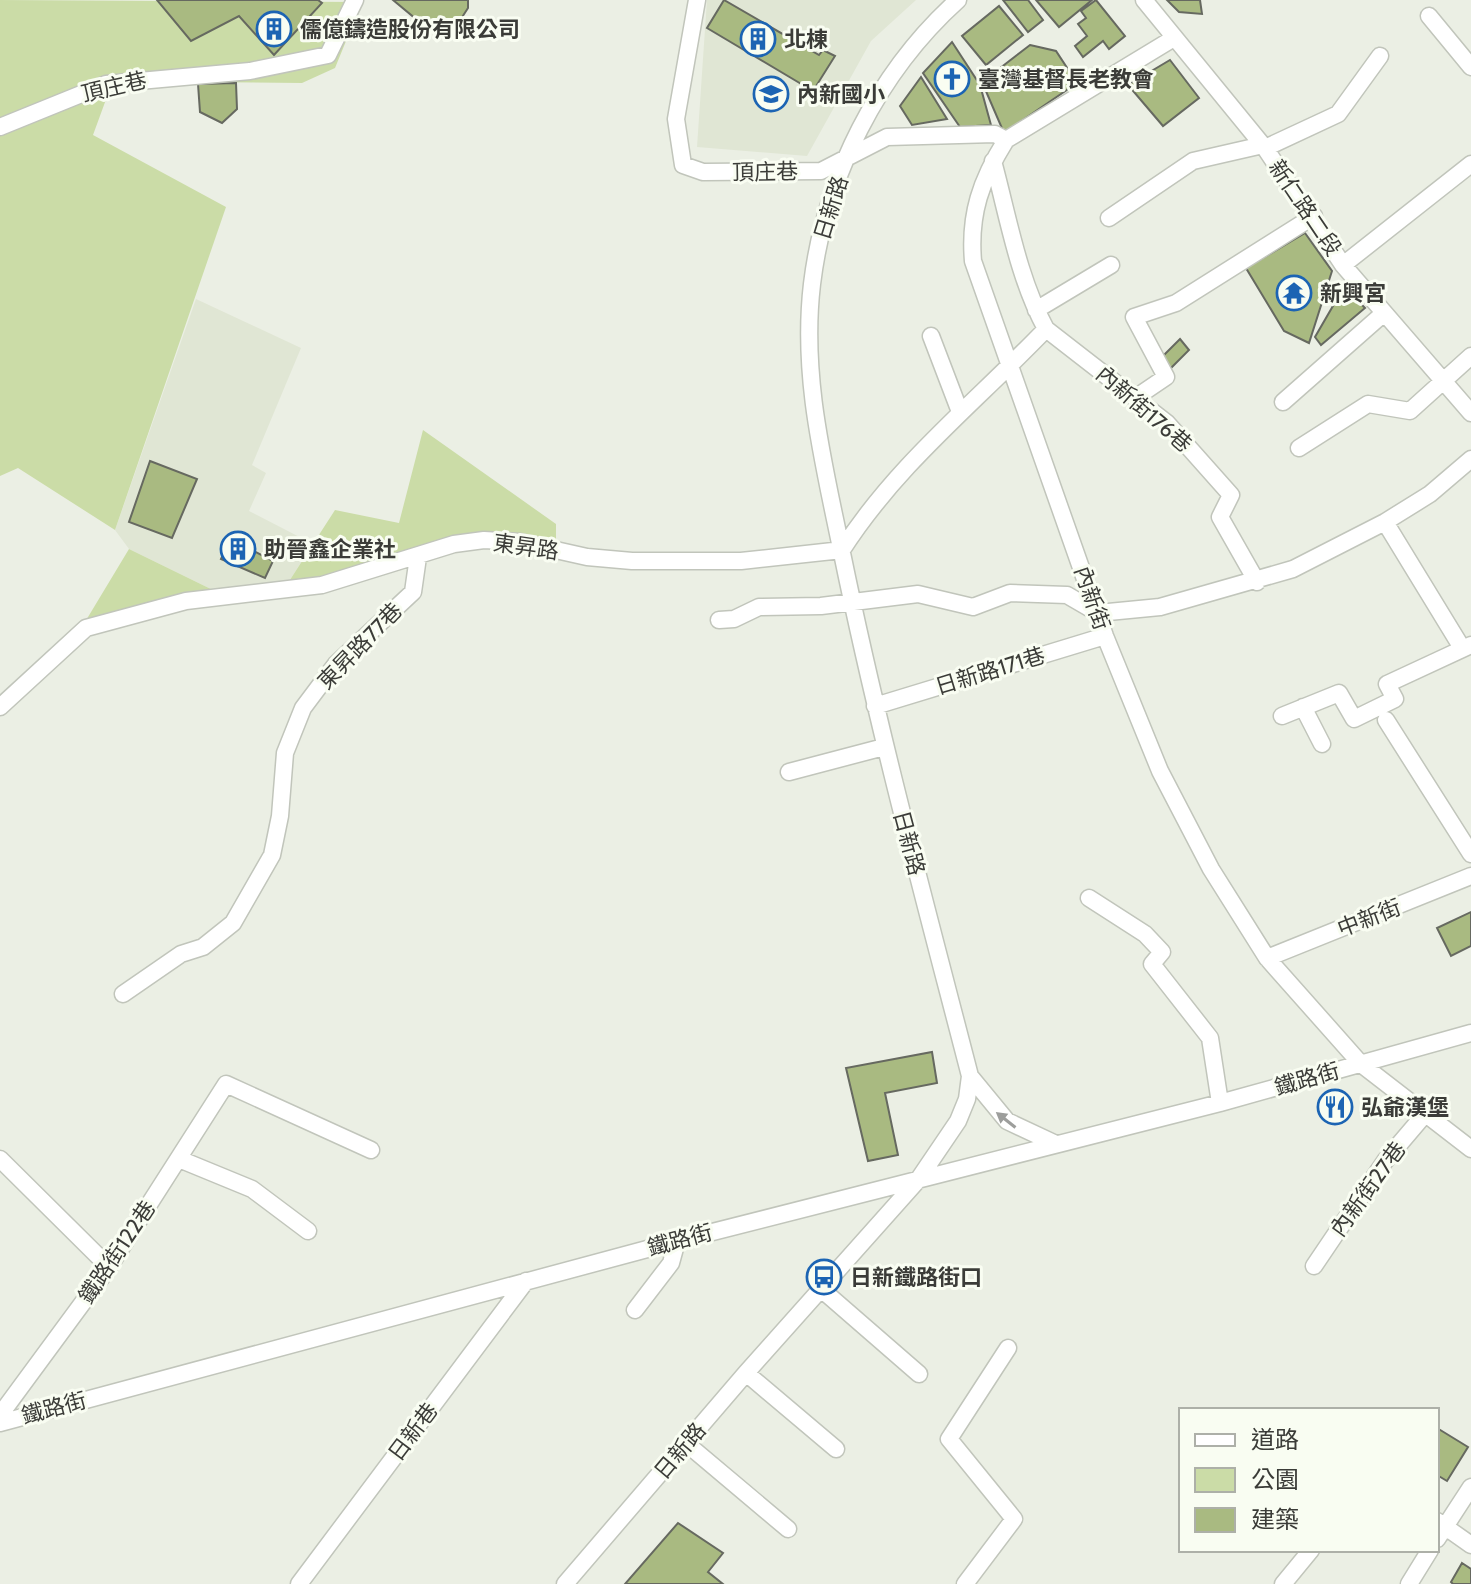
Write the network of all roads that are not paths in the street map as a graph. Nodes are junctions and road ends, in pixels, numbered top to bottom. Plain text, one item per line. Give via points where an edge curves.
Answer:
1 (334, 0) edge
2 (697, 0) edge
3 (958, 0) edge
4 (1144, 0) edge
5 (352, 6) edge
6 (1429, 16) dead end
7 (1174, 38) junction
8 (1380, 56) dead end
9 (1471, 67) edge
10 (0, 127) edge
11 (1006, 140) junction
12 (1264, 146) junction
13 (847, 155) junction
14 (993, 161) junction
15 (1471, 164) edge
16 (1314, 216) junction
17 (1109, 218) dead end
18 (1111, 265) dead end
19 (1343, 265) junction
20 (1036, 310) junction
21 (1384, 313) junction
22 (1046, 329) junction
23 (931, 336) dead end
24 (1471, 356) edge
25 (1011, 365) junction
26 (1442, 381) junction
27 (1135, 398) junction
28 (1283, 402) dead end
29 (960, 412) junction
30 (1471, 413) edge
31 (1299, 448) dead end
32 (1471, 459) edge
33 (1385, 522) junction
34 (842, 550) junction
35 (418, 557) junction
36 (1257, 582) junction
37 (852, 601) junction
38 (1098, 613) junction
39 (719, 620) dead end
40 (1105, 636) junction
41 (1466, 647) edge
42 (875, 706) junction
43 (0, 707) edge
44 (1303, 707) junction
45 (1282, 716) dead end
46 (1386, 720) dead end
47 (1322, 744) dead end
48 (884, 747) junction
49 (789, 772) dead end
50 (1471, 854) edge
51 (1471, 876) edge
52 (1089, 898) dead end
53 (1267, 958) junction
54 (123, 994) dead end
55 (1471, 1033) edge
56 (1361, 1064) junction
57 (970, 1076) junction
58 (1220, 1103) junction
59 (1425, 1114) junction
60 (1058, 1145) junction
61 (1471, 1149) edge
62 (371, 1150) dead end
63 (0, 1159) edge
64 (179, 1159) junction
65 (918, 1180) junction
66 (308, 1231) dead end
67 (677, 1241) junction
68 (1314, 1266) dead end
69 (109, 1267) junction
70 (526, 1281) junction
71 (820, 1288) junction
72 (635, 1310) dead end
73 (1008, 1348) dead end
74 (746, 1373) junction
75 (919, 1374) dead end
76 (0, 1415) edge
77 (0, 1423) edge
78 (687, 1444) junction
79 (836, 1449) dead end
80 (1471, 1487) edge
81 (788, 1529) dead end
82 (1439, 1529) edge
83 (1471, 1545) edge
84 (1309, 1552) edge
85 (1429, 1552) edge
86 (299, 1584) edge
87 (565, 1584) edge
88 (965, 1584) edge
89 (1283, 1584) edge
90 (1409, 1584) edge

1 - 5 street, 頂庄巷
2 - 13 street, 頂庄巷 via 676,119 683,165 703,172 821,171
3 - 13 street, 日新路 via 894,73
4 - 7 street, 新仁路二段
5 - 10 street, 頂庄巷 via 328,55 250,71 106,84
6 - 9 street
7 - 11 street, 內新街
7 - 12 street, 新仁路二段
8 - 12 street via 1338,114
11 - 13 street, 頂庄巷 via 995,134 887,137
11 - 14 street, 內新街
12 - 16 street, 新仁路二段
12 - 17 street via 1193,161
13 - 34 street, 日新路 via 815,266 808,336 812,404
14 - 20 street, 內新街176巷
14 - 25 street, 內新街 via 977,196 973,261
15 - 19 street
16 - 19 street, 新仁路二段
16 - 27 street via 1176,303 1134,317 1166,377
18 - 20 street
19 - 21 street, 新仁路二段
20 - 22 street, 內新街176巷
21 - 26 street, 新仁路二段
21 - 28 street
22 - 25 street
22 - 27 street, 內新街176巷
23 - 29 street
24 - 26 street
25 - 29 street
25 - 38 street, 內新街
26 - 30 street, 新仁路二段
26 - 31 street via 1410,411 1368,404
27 - 36 street, 內新街176巷 via 1187,443 1231,495 1220,517
29 - 34 street via 864,516
32 - 33 street via 1430,494
33 - 36 street
33 - 41 street
34 - 35 street, 東昇路 via 741,561 632,561 484,540
34 - 37 street, 日新路
35 - 43 street, 東昇路 via 322,585 186,601 86,628
35 - 54 street, 東昇路77巷 via 413,592 336,664 303,708 285,753 272,855 233,923
36 - 38 street via 1160,607
37 - 38 street via 918,594 973,607 1010,593 1067,595
37 - 39 street via 759,607
37 - 42 street, 日新路
38 - 40 street, 內新街
40 - 42 street, 日新路171巷
40 - 53 street, 內新街 via 1160,771 1211,869
41 - 44 street via 1387,684 1395,699 1354,719 1339,693
42 - 48 street, 日新路
44 - 45 street
44 - 47 street
46 - 50 street
48 - 49 street
48 - 57 street, 日新路
51 - 53 street, 中新街
52 - 58 street via 1145,934 1162,952 1152,964 1210,1038
53 - 56 street, 內新街
55 - 56 street, 鐵路街
56 - 58 street, 鐵路街
56 - 59 street, 內新街
60 -> 57 street via 1007,1121
57 - 65 street, 日新路 via 958,1121
58 - 60 street, 鐵路街
59 - 61 street, 內新街
59 - 68 street, 內新街27巷 via 1385,1161
60 - 65 street, 鐵路街
62 - 64 street, 鐵路街122巷 via 226,1084
63 - 69 street
64 - 66 street via 252,1189
64 - 69 street, 鐵路街122巷
65 - 67 street, 鐵路街
65 - 71 street, 日新路
67 - 70 street, 鐵路街
67 - 72 street via 671,1263
69 - 76 street, 鐵路街122巷
70 - 77 street, 鐵路街
70 - 86 street, 日新巷
71 - 74 street, 日新路
71 - 75 street
73 - 88 street via 949,1439 1014,1519
74 - 78 street, 日新路
74 - 79 street
78 - 81 street
78 - 87 street, 日新路
80 - 82 street
82 - 83 street
84 - 89 street
85 - 90 street

